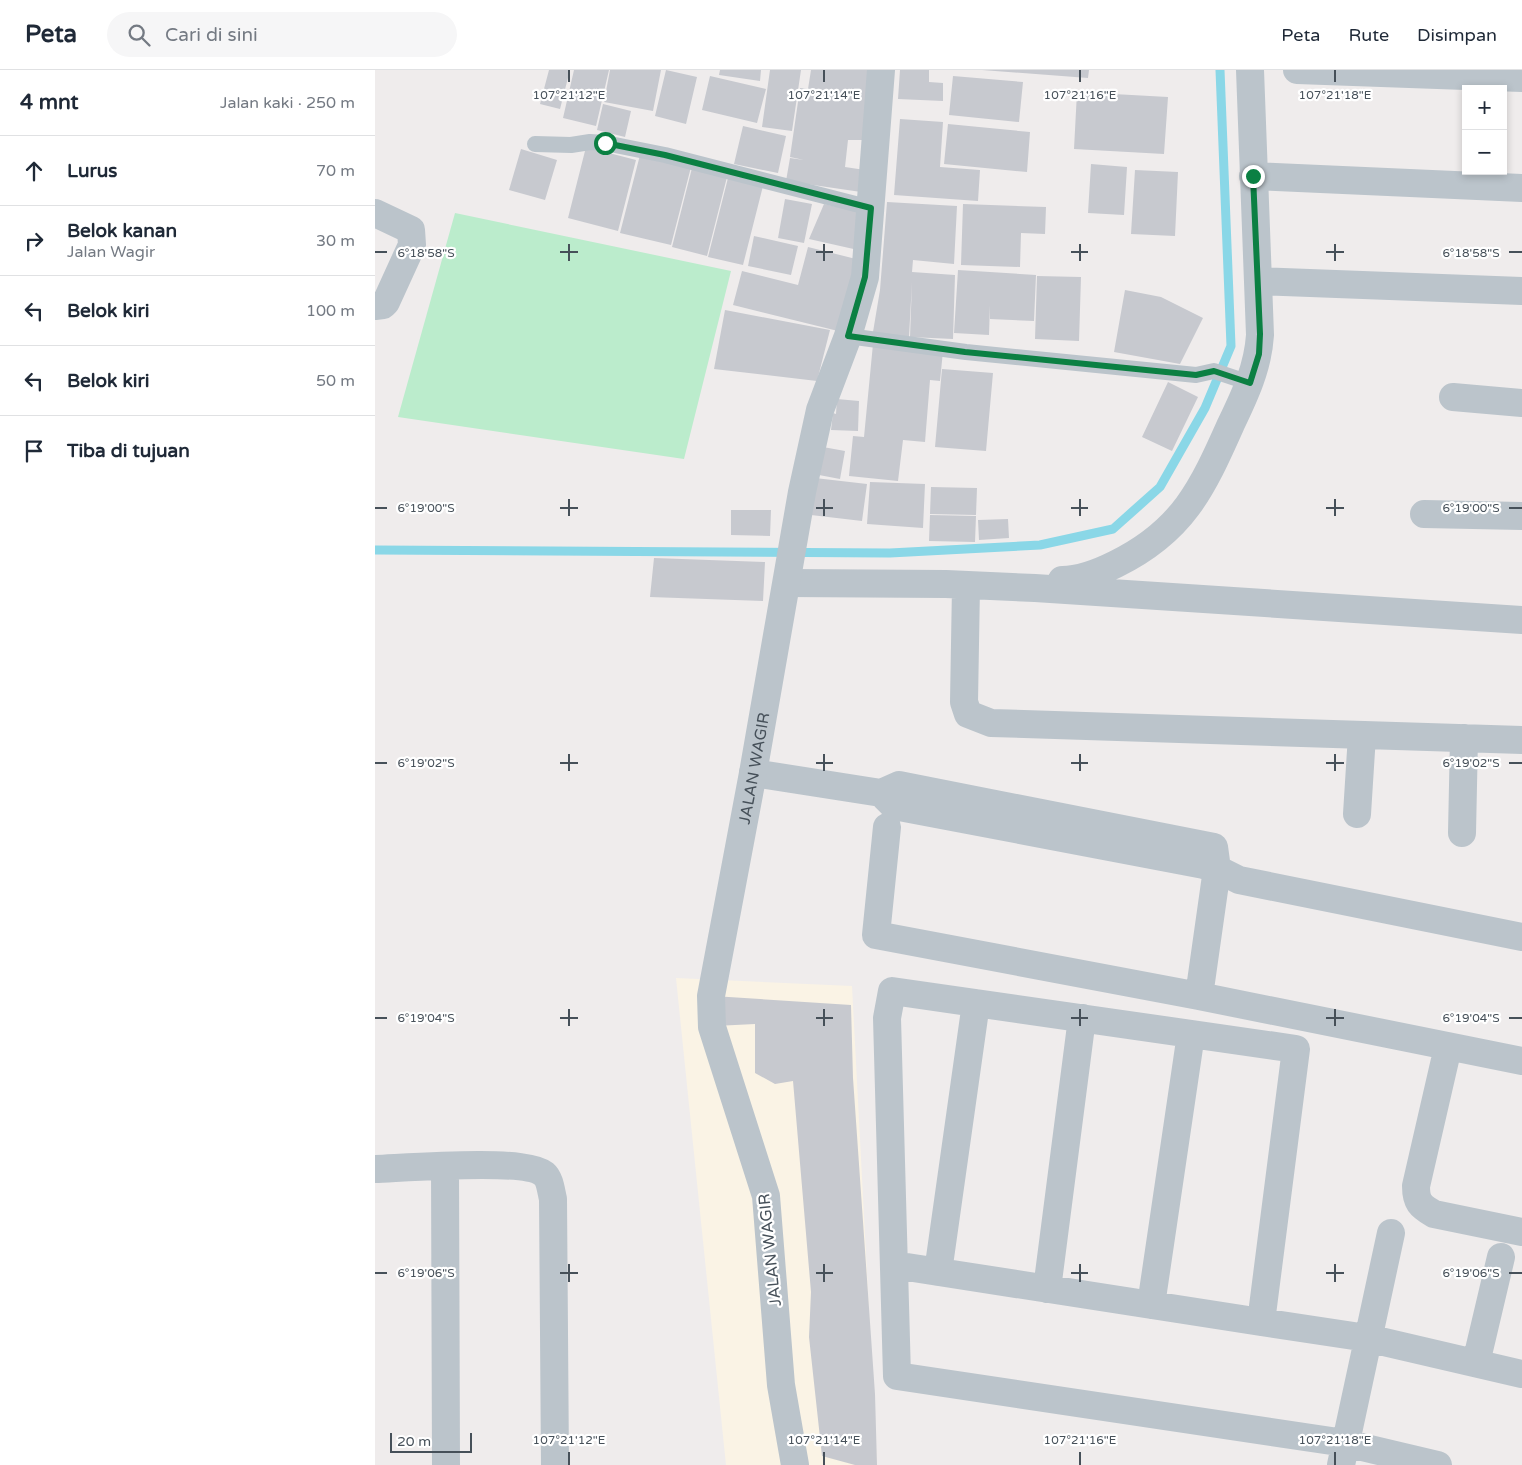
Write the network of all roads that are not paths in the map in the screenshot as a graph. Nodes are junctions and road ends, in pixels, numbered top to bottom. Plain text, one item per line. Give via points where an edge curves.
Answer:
1 (881, 70) edge
2 (1251, 70) edge
3 (1297, 70) edge
4 (1522, 78) edge
5 (535, 144) dead end
6 (1253, 176) junction
7 (1522, 188) edge
8 (871, 208) junction
9 (375, 213) edge
10 (1258, 281) junction
11 (1522, 291) edge
12 (375, 306) edge
13 (848, 336) junction
14 (1250, 383) junction
15 (1453, 397) dead end
16 (1522, 403) edge
17 (1424, 514) dead end
18 (1522, 516) edge
19 (788, 577) junction
20 (956, 585) junction
21 (1522, 620) edge
22 (1363, 735) junction
23 (1465, 738) junction
24 (1522, 740) edge
25 (753, 773) junction
26 (1357, 814) dead end
27 (887, 827) dead end
28 (1462, 833) dead end
29 (1217, 869) junction
30 (1522, 937) edge
31 (1199, 996) junction
32 (976, 1003) junction
33 (1082, 1018) junction
34 (1191, 1034) junction
35 (1448, 1047) junction
36 (1522, 1061) edge
37 (445, 1166) junction
38 (375, 1169) edge
39 (1522, 1232) edge
40 (1391, 1233) dead end
41 (1501, 1257) dead end
42 (894, 1265) junction
43 (938, 1272) junction
44 (1047, 1289) junction
45 (1151, 1305) junction
46 (1261, 1322) junction
47 (1367, 1338) junction
48 (1476, 1363) junction
49 (1522, 1374) edge
50 (1343, 1454) edge
51 (446, 1465) edge
52 (555, 1465) edge
53 (795, 1465) edge
54 (1437, 1465) edge

1 - 8 street, JALAN WAGIR
2 - 6 street
3 - 4 street
5 - 8 lane via 605,143
6 - 7 street
6 - 10 street
8 - 13 street, JALAN WAGIR via 865,277
9 - 12 street via 404,225 411,230 413,238 386,302
10 - 11 street
10 - 14 street via 1259,354
13 - 14 lane via 965,352 1196,375 1214,371
13 - 19 street, JALAN WAGIR via 820,410
14 - 20 street via 1206,480 1186,511 1135,555 1101,572 1067,580
15 - 16 street
17 - 18 street
19 - 20 street
19 - 25 street, JALAN WAGIR
20 - 21 street
20 - 22 street via 964,702 968,714 978,720 991,724
22 - 23 street
22 - 26 street
23 - 24 street
23 - 28 street
25 - 29 street via 881,793 894,806
25 - 53 street, JALAN WAGIR via 711,996 712,1026 766,1196 781,1385
27 - 31 street via 876,935
29 - 30 street via 1239,880
29 - 31 street
31 - 35 street
32 - 33 street
32 - 42 street via 892,991 887,1018
32 - 43 street
33 - 34 street
33 - 44 street
34 - 45 street
34 - 46 street via 1296,1050
35 - 36 street
35 - 39 street via 1416,1198 1421,1207 1434,1214
37 - 38 street
37 - 51 street
37 - 52 street via 532,1168 545,1174 549,1183 553,1199
40 - 47 street
41 - 48 street
42 - 43 street
42 - 50 street via 897,1376
43 - 44 street
44 - 45 street
45 - 46 street
46 - 47 street
47 - 48 street
47 - 50 street
48 - 49 street
50 - 54 street

